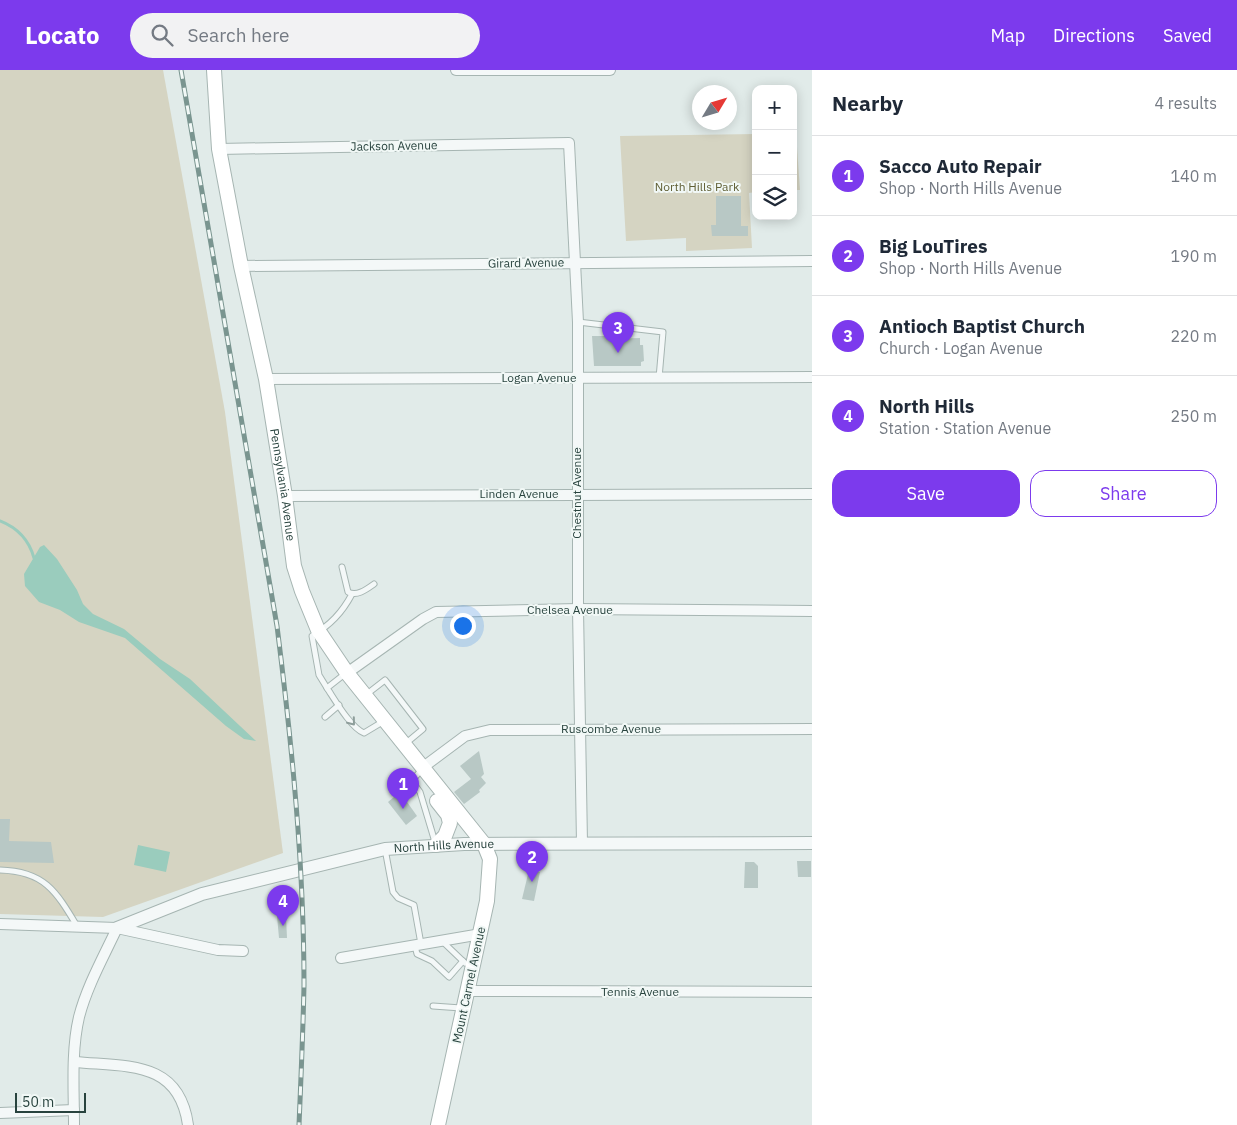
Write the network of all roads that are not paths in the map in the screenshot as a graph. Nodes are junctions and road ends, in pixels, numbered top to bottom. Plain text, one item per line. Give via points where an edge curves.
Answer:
1 (214, 70) edge
2 (456, 70) edge
3 (468, 70) edge
4 (610, 70) edge
5 (588, 71) edge
6 (569, 143) joint
7 (219, 148) junction
8 (576, 262) junction
9 (812, 262) edge
10 (240, 266) junction
11 (578, 322) junction
12 (812, 377) edge
13 (578, 378) junction
14 (659, 378) junction
15 (266, 379) junction
16 (577, 494) junction
17 (812, 494) edge
18 (286, 496) junction
19 (342, 567) dead end
20 (374, 584) dead end
21 (352, 594) junction
22 (578, 610) junction
23 (812, 611) edge
24 (319, 632) junction
25 (347, 673) junction
26 (327, 688) junction
27 (364, 696) junction
28 (338, 706) junction
29 (324, 717) dead end
30 (384, 721) junction
31 (580, 729) junction
32 (812, 729) edge
33 (404, 745) junction
34 (422, 768) junction
35 (439, 803) junction
36 (426, 812) junction
37 (812, 842) edge
38 (582, 843) junction
39 (484, 844) junction
40 (436, 845) junction
41 (385, 849) junction
42 (0, 870) edge
43 (0, 924) edge
44 (77, 927) junction
45 (118, 928) junction
46 (481, 934) junction
47 (442, 941) junction
48 (418, 945) junction
49 (243, 951) dead end
50 (341, 958) dead end
51 (468, 966) junction
52 (468, 991) junction
53 (812, 992) edge
54 (433, 1006) dead end
55 (464, 1008) junction
56 (75, 1062) junction
57 (74, 1110) junction
58 (0, 1113) edge
59 (74, 1125) edge
60 (188, 1125) edge
61 (438, 1125) edge

1 - 7 main road, Pennsylvania Avenue
2 - 3 street
3 - 5 street
4 - 5 street
6 - 7 street, Jackson Avenue
6 - 8 street, Chestnut Avenue
7 - 10 main road, Pennsylvania Avenue
8 - 9 street, Girard Avenue
8 - 10 street, Girard Avenue
8 - 11 street, Chestnut Avenue
10 - 15 main road, Pennsylvania Avenue
11 - 13 street, Chestnut Avenue
11 - 14 lane via 663,332
12 - 14 street, Logan Avenue
13 - 14 street, Logan Avenue
13 - 15 street, Logan Avenue
13 - 16 street, Chestnut Avenue
15 - 18 main road, Pennsylvania Avenue
16 - 17 street, Linden Avenue
16 - 18 street, Linden Avenue
16 - 22 street, Chestnut Avenue
18 - 24 main road, Pennsylvania Avenue via 294,566
19 - 21 lane via 348,592
20 - 21 lane
21 - 24 lane via 332,623
22 - 23 street, Chelsea Avenue
22 - 25 street, Chelsea Avenue via 436,612
22 - 31 street, Chestnut Avenue
24 - 25 main road, Pennsylvania Avenue
24 - 26 lane via 312,636 320,675
25 - 26 lane
25 - 27 main road, Pennsylvania Avenue
26 - 28 lane
27 - 30 main road, Pennsylvania Avenue
27 - 33 lane via 385,680 423,729
28 - 29 lane
28 -> 30 lane via 364,733
30 - 33 main road, Pennsylvania Avenue
31 - 32 street, Ruscombe Avenue
31 - 34 street, Ruscombe Avenue via 480,731 465,736
31 - 38 street, Chestnut Avenue
33 - 34 main road, Pennsylvania Avenue
34 - 35 main road via 429,790
34 - 36 lane via 412,781 420,792
34 - 39 main road, Pennsylvania Avenue
35 - 36 lane
35 - 40 main road via 450,823 445,836
36 - 40 lane
37 - 38 street, North Hills Avenue
38 - 39 street, North Hills Avenue
39 - 40 street, North Hills Avenue
39 - 46 main road, Mount Carmel Avenue via 491,868
40 - 41 street, North Hills Avenue
41 - 45 street, North Hills Avenue via 202,894
41 - 48 lane via 393,892 414,905
42 - 44 lane via 32,874 50,885
43 - 44 street
44 - 45 street
45 - 49 street via 218,950
45 - 56 street via 79,1017
46 - 47 street
46 - 51 main road, Mount Carmel Avenue
47 - 48 street
47 - 51 lane
48 - 50 street
48 - 51 lane via 417,954 432,961 449,977
51 - 52 main road, Mount Carmel Avenue
52 - 53 street, Tennis Avenue
52 - 55 main road, Mount Carmel Avenue
54 - 55 lane
55 - 61 main road, Mount Carmel Avenue
56 - 57 street
56 - 60 street via 129,1067 164,1078 181,1098
57 - 58 street
57 - 59 street

